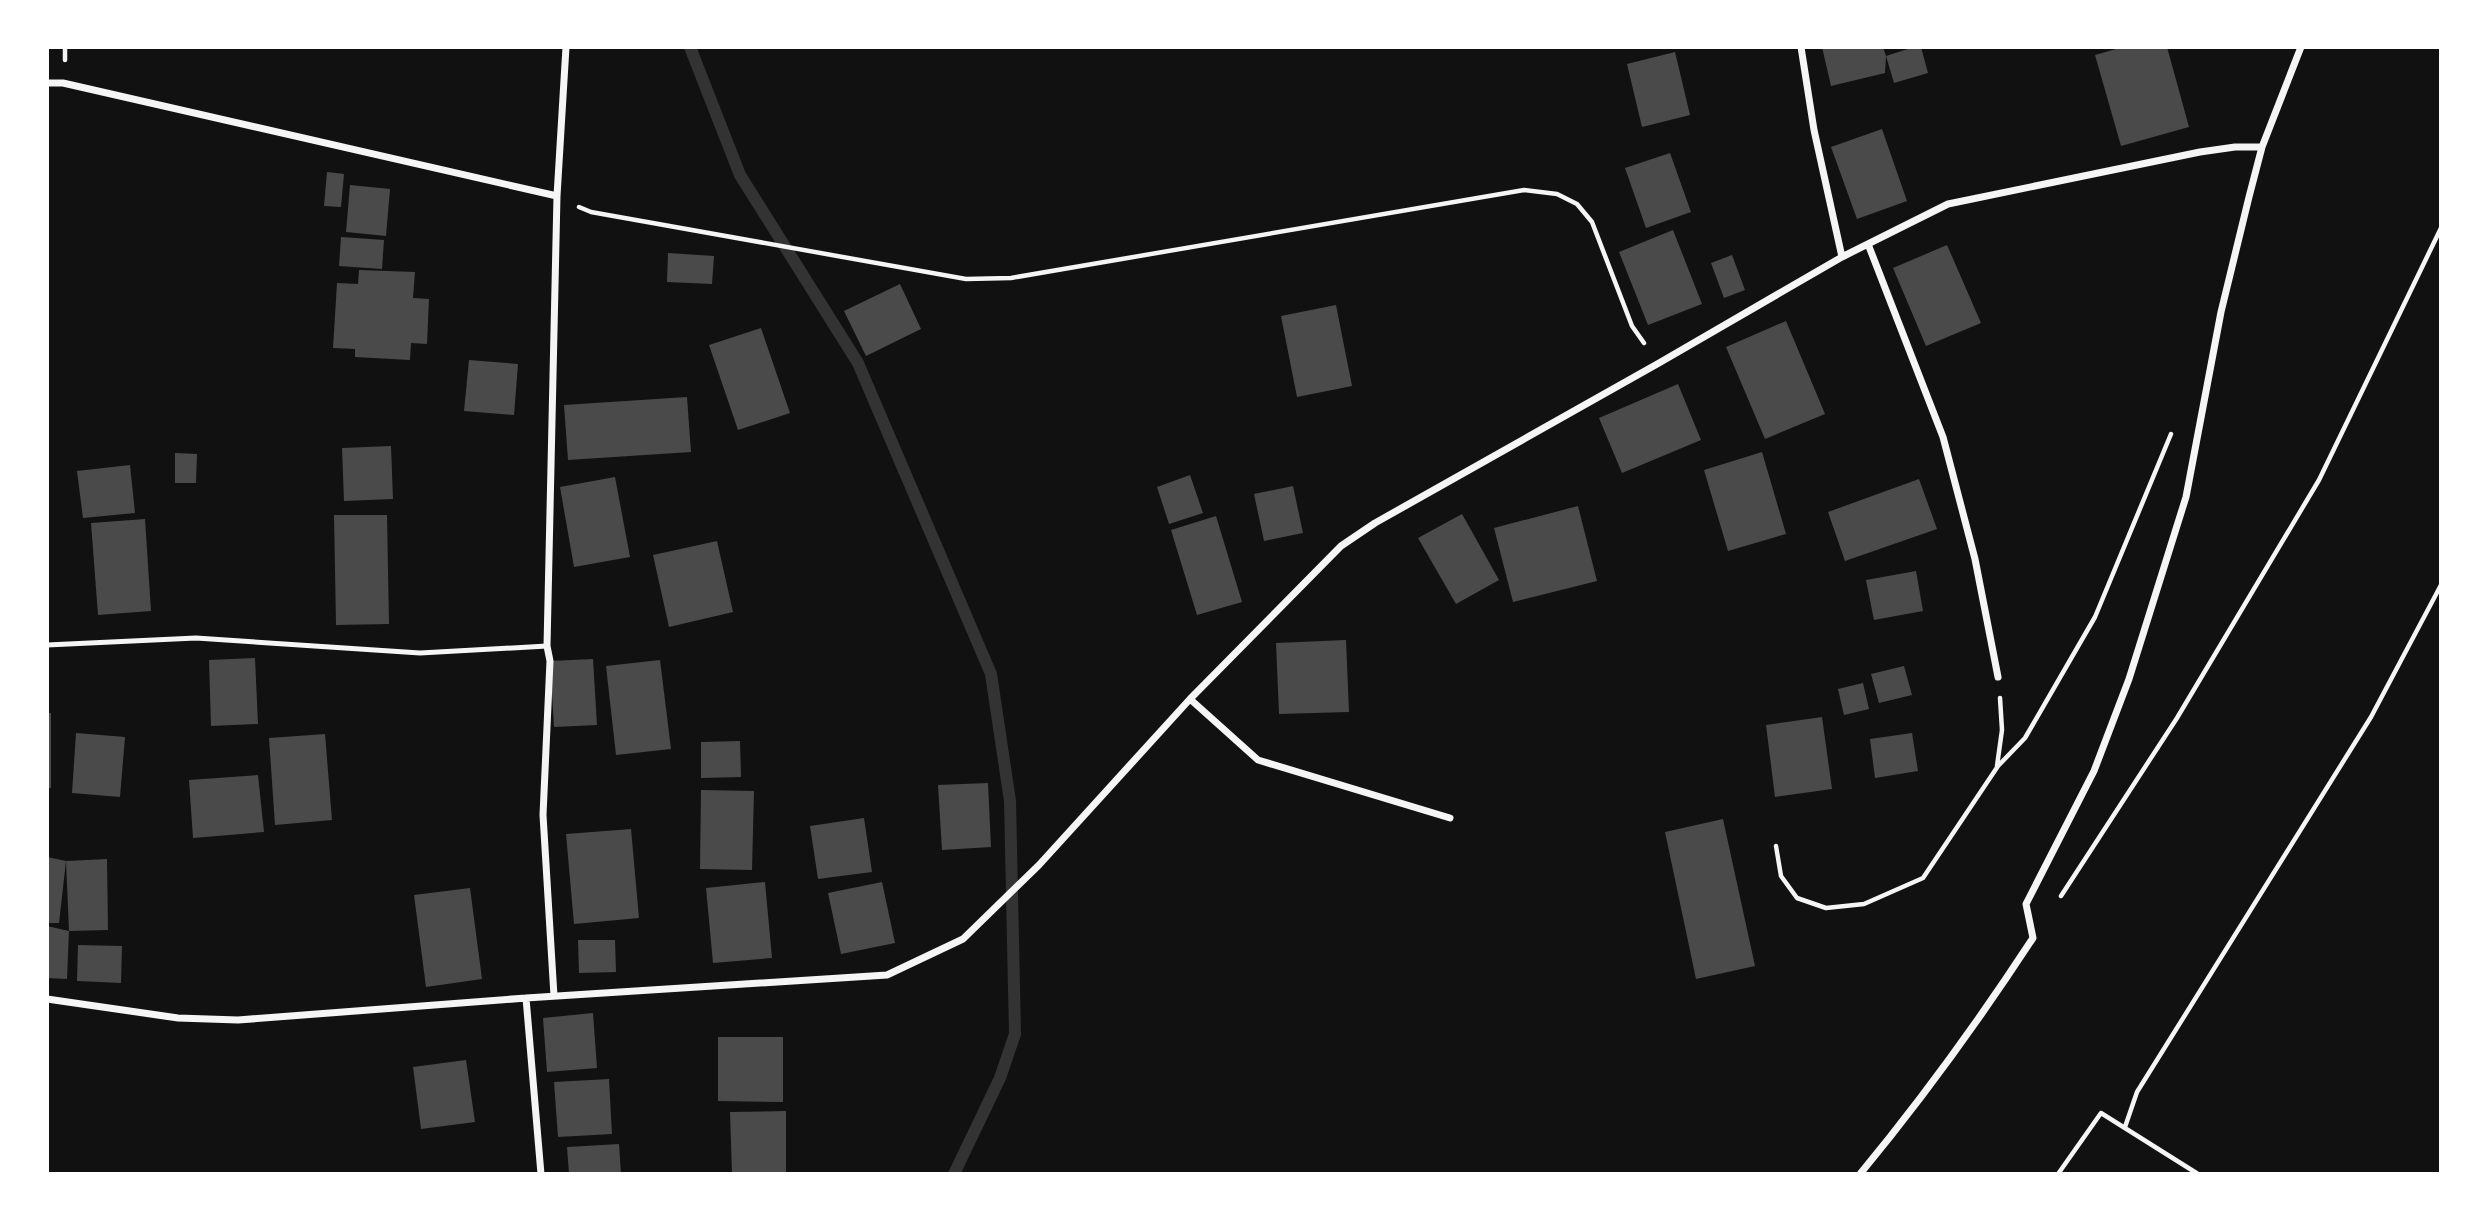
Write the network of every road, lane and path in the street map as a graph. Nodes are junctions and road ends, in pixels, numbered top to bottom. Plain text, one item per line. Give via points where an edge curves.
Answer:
1 (566, 47) edge
2 (1801, 47) edge
3 (2301, 47) edge
4 (47, 83) edge
5 (2262, 147) junction
6 (557, 196) junction
7 (2441, 228) edge
8 (1868, 244) junction
9 (1842, 257) junction
10 (1659, 363) junction
11 (2441, 586) edge
12 (47, 645) edge
13 (547, 646) junction
14 (1998, 677) joint
15 (1190, 699) junction
16 (1978, 795) dead end
17 (1450, 818) dead end
18 (2033, 938) junction
19 (554, 996) junction
20 (526, 998) junction
21 (47, 999) edge
22 (2125, 1127) junction
23 (541, 1174) edge
24 (1860, 1174) edge
25 (2058, 1174) edge
26 (2198, 1174) edge

1 - 6 street
2 - 9 street
3 - 5 street
4 - 6 street
5 - 8 street via 2200,152 1948,204
5 - 18 street via 2221,312 2186,497 2129,679 2094,771 2026,904
6 - 10 path via 591,212 966,279 1011,278 1524,190 1557,194 1577,204 1592,222 1632,326
6 - 13 street
7 - 18 path via 2319,480 2177,718
8 - 9 street
8 - 14 street via 1943,437 1975,559
9 - 10 street
10 - 15 street via 1341,546
11 - 22 path via 2371,717 2137,1092
12 - 13 lane via 196,638 419,653
13 - 19 street via 551,661 543,815
14 - 16 path via 2002,730 1998,766
15 - 17 street via 1258,760
15 - 19 street via 1039,865 963,939 887,975
18 - 24 street
19 - 20 street
20 - 21 street via 238,1020 178,1018
20 - 23 street
22 - 25 path via 2101,1114
22 - 26 path

